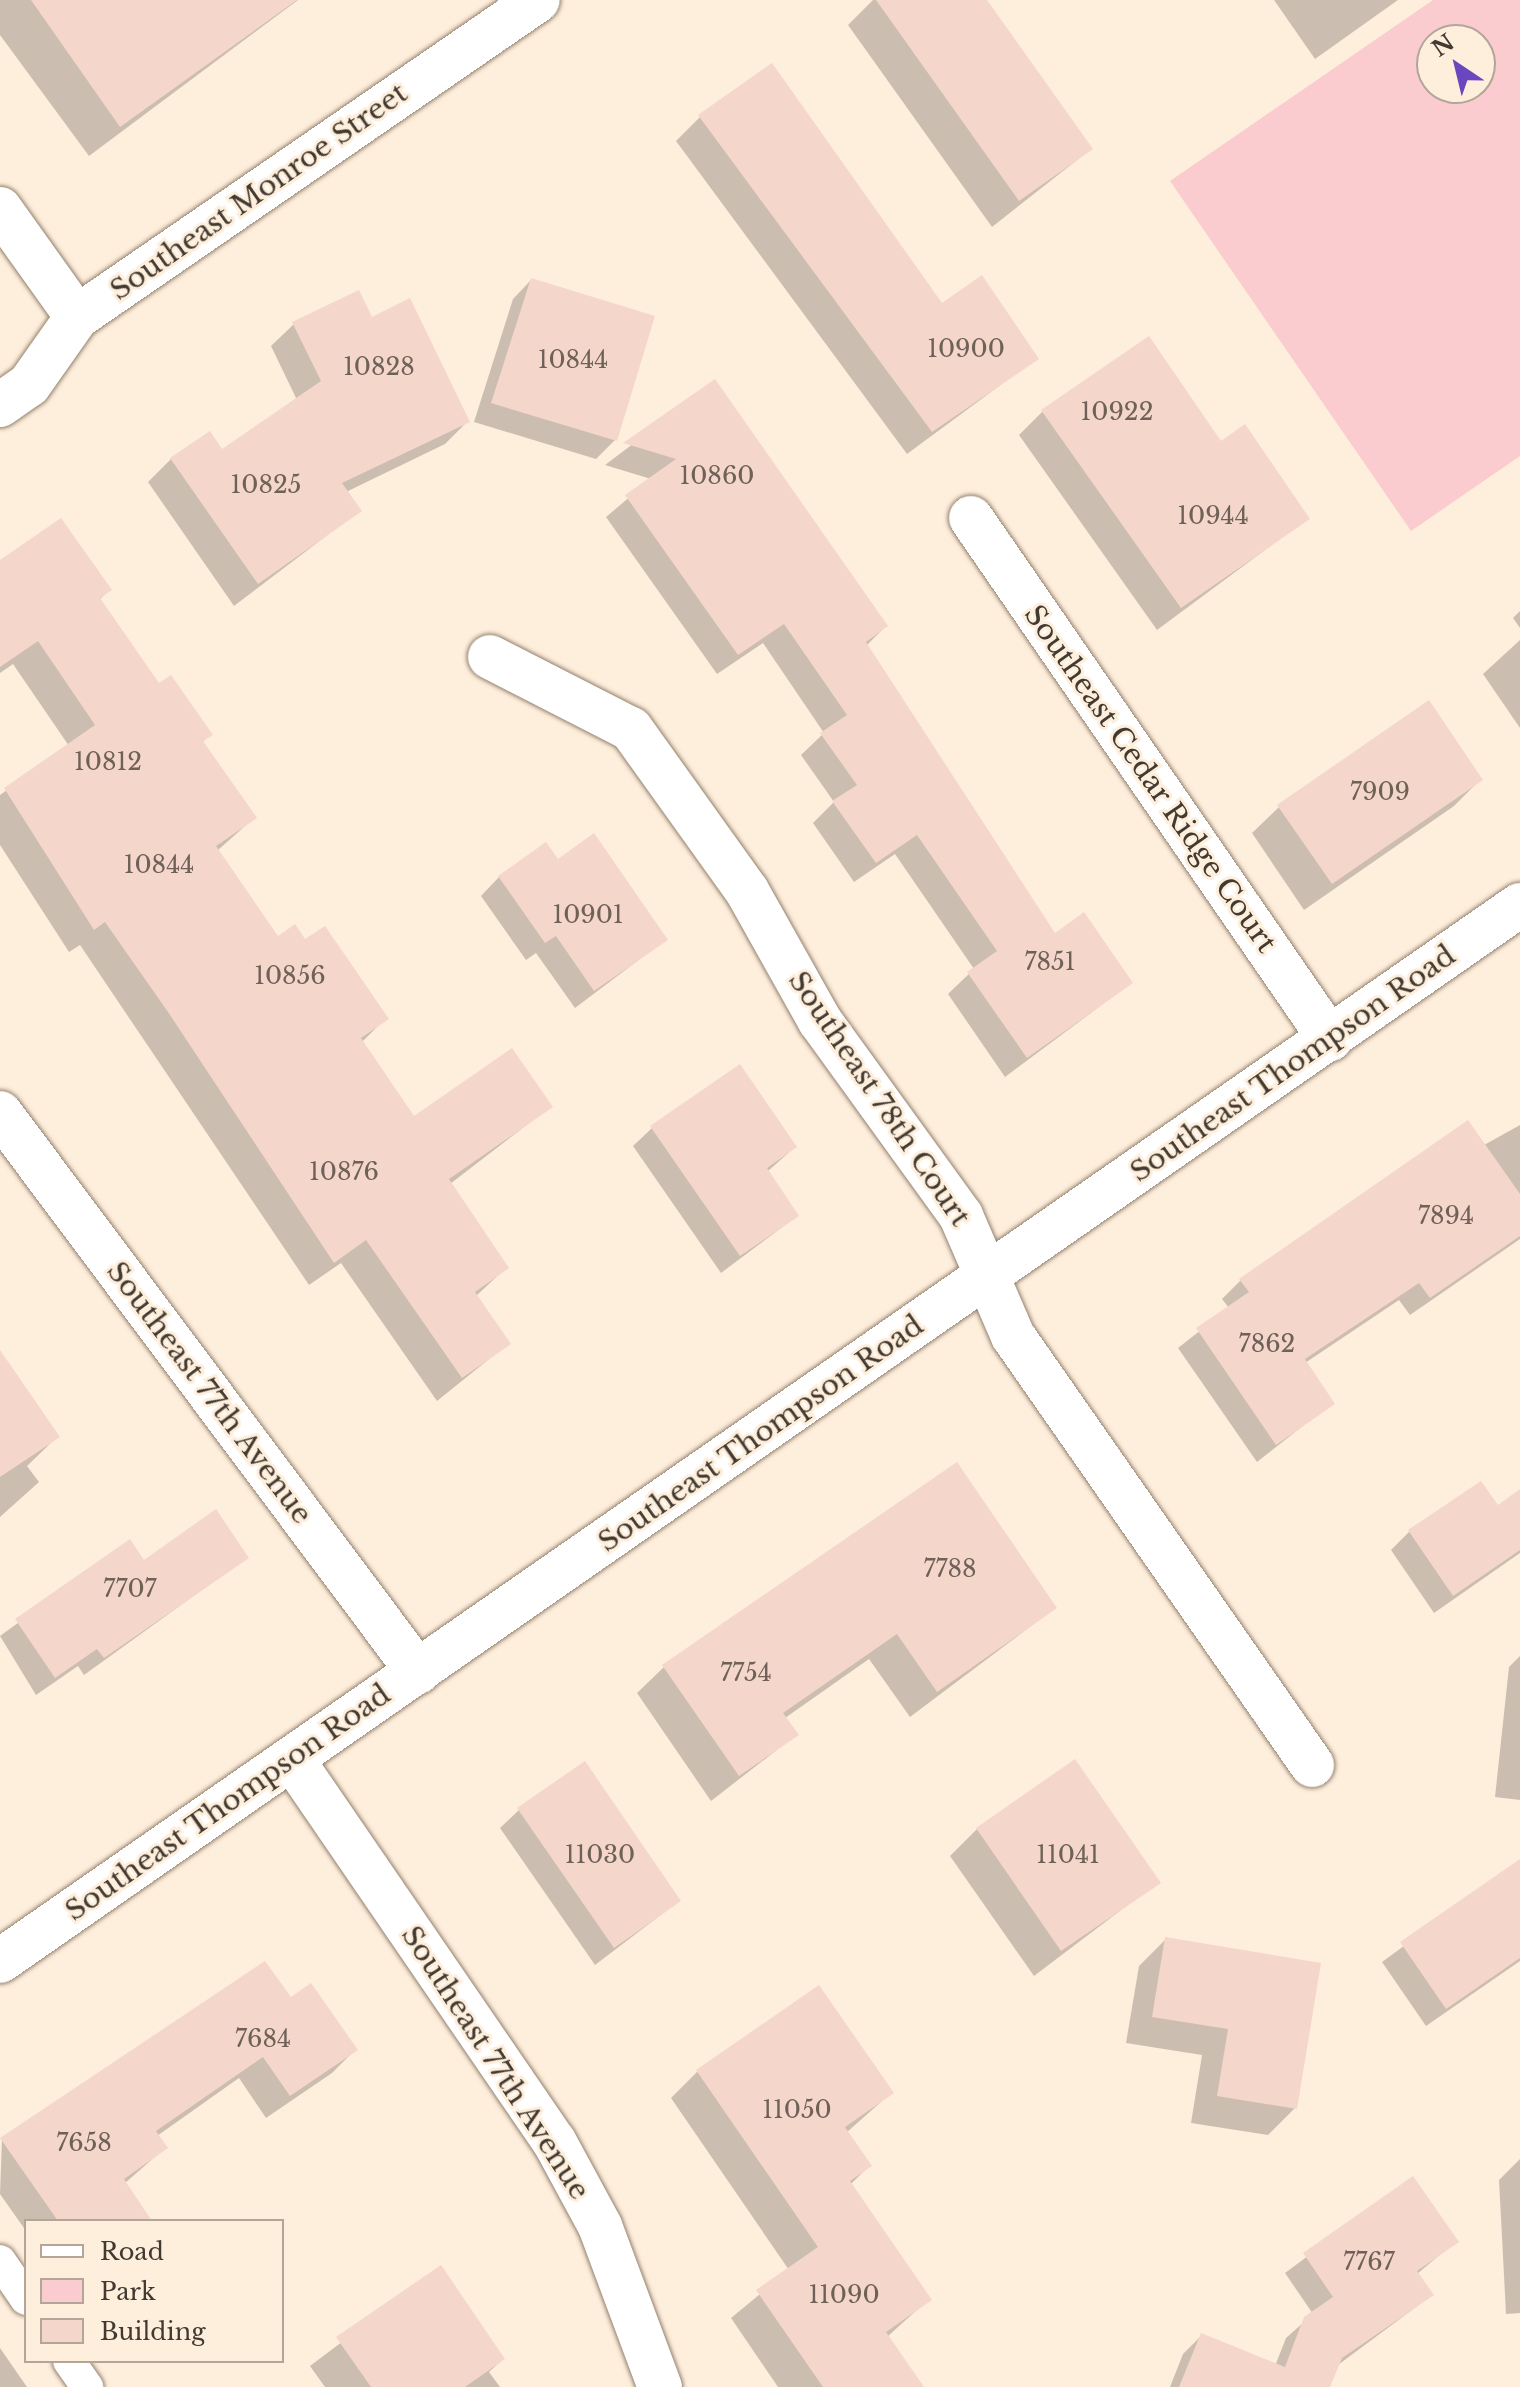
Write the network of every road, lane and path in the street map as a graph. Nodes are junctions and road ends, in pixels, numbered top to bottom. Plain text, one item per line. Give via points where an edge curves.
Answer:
1 (538, 0) edge
2 (0, 209) edge
3 (77, 317) junction
4 (0, 405) edge
5 (971, 518) dead end
6 (490, 657) dead end
7 (1520, 905) edge
8 (1330, 1039) junction
9 (5, 1130) edge
10 (987, 1276) junction
11 (418, 1672) junction
12 (292, 1759) junction
13 (1312, 1765) dead end
14 (0, 1961) edge
15 (0, 2261) edge
16 (24, 2296) edge
17 (70, 2363) edge
18 (87, 2387) edge
19 (660, 2387) edge

1 - 3 street, Southeast Monroe Street
2 - 3 street
3 - 4 street, Southeast Monroe Street via 29,385
5 - 8 street, Southeast Cedar Ridge Court
6 - 10 street, Southeast 78th Court via 631,729 747,891 820,1021 961,1216
7 - 8 street, Southeast Thompson Road
8 - 10 street, Southeast Thompson Road
9 - 11 street, Southeast 77th Avenue
10 - 11 street, Southeast Thompson Road
10 - 13 street, Southeast 78th Court via 1013,1336
11 - 12 street, Southeast Thompson Road
12 - 14 street, Southeast Thompson Road
12 - 19 street, Southeast 77th Avenue via 554,2141 600,2226
15 - 16 lane
17 - 18 lane

